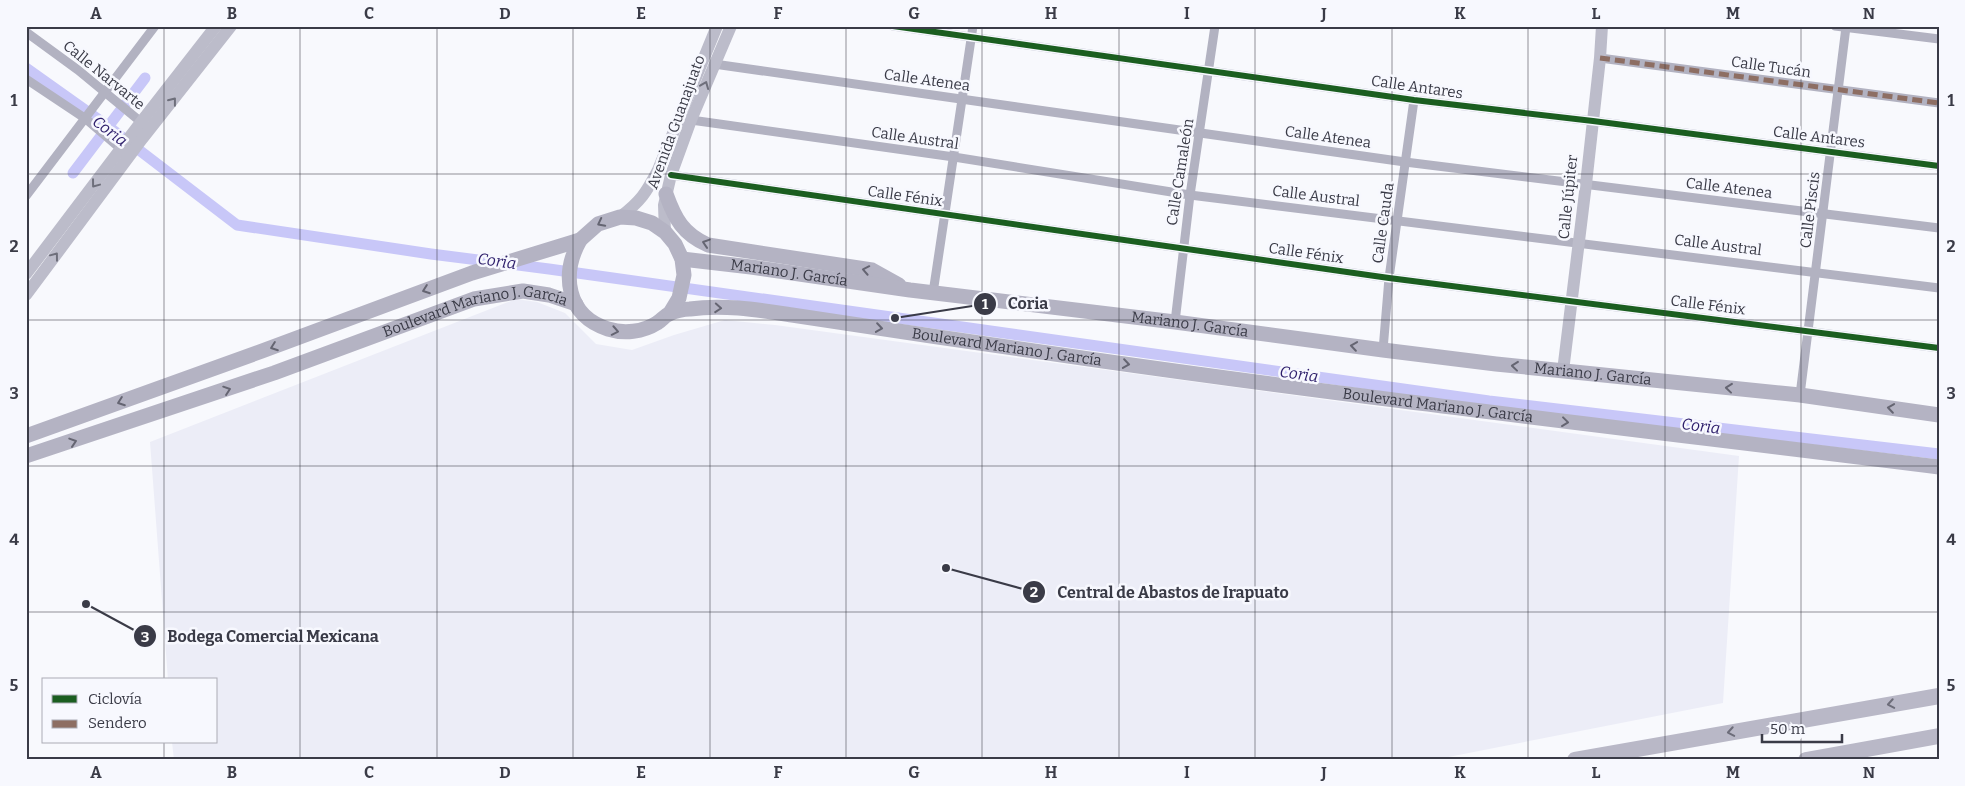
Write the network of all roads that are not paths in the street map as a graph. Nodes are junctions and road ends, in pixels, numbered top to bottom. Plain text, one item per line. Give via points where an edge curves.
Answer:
1 (155, 26) edge
2 (216, 26) edge
3 (231, 26) edge
4 (717, 26) edge
5 (730, 26) edge
6 (893, 26) edge
7 (973, 26) edge
8 (1215, 26) edge
9 (1602, 26) edge
10 (1835, 26) edge
11 (1846, 27) edge
12 (1893, 29) edge
13 (26, 32) edge
14 (972, 39) junction
15 (1939, 39) edge
16 (1600, 58) junction
17 (714, 64) junction
18 (1210, 70) junction
19 (26, 79) edge
20 (1838, 90) junction
21 (106, 95) junction
22 (962, 99) junction
23 (1414, 100) junction
24 (1939, 103) edge
25 (89, 119) junction
26 (691, 120) junction
27 (1593, 121) junction
28 (140, 124) junction
29 (1200, 132) junction
30 (126, 149) junction
31 (1830, 151) junction
32 (954, 157) junction
33 (1405, 162) junction
34 (1939, 166) edge
35 (671, 175) junction
36 (1586, 184) junction
37 (666, 194) junction
38 (1190, 195) junction
39 (26, 196) edge
40 (1823, 213) junction
41 (945, 214) junction
42 (620, 217) junction
43 (1397, 220) junction
44 (1939, 228) edge
45 (665, 232) junction
46 (580, 240) junction
47 (1580, 242) junction
48 (1183, 248) junction
49 (682, 259) junction
50 (1816, 272) junction
51 (26, 274) edge
52 (1389, 278) junction
53 (1939, 288) edge
54 (910, 290) junction
55 (933, 293) junction
56 (26, 296) edge
57 (1572, 300) junction
58 (576, 304) junction
59 (670, 313) junction
60 (1175, 322) junction
61 (1809, 330) junction
62 (1939, 348) edge
63 (1383, 350) junction
64 (1563, 371) junction
65 (1800, 395) junction
66 (1939, 415) edge
67 (26, 436) edge
68 (26, 456) edge
69 (1939, 467) edge
70 (1939, 696) edge
71 (1939, 736) edge
72 (1575, 760) edge
73 (1806, 760) edge

1 - 21 street
2 - 28 street
30 -> 3 street via 142,139
4 - 42 street, Avenida Guanajuato via 647,192 639,203
5 - 17 street, Avenida Guanajuato
6 - 14 street, Calle Antares
7 - 14 street
8 - 18 street, Calle Camaleón
9 - 16 street, Calle Júpiter
10 - 11 street
11 - 12 street
11 - 20 street, Calle Piscis
12 - 15 street
13 - 21 street, Calle Narvarte
14 - 18 street, Calle Antares
14 - 22 street
16 - 20 street, Calle Tucán
16 - 27 street, Calle Júpiter
17 - 22 street, Calle Atenea
26 -> 17 street, Avenida Guanajuato
18 - 23 street, Calle Antares
18 - 29 street, Calle Camaleón
19 - 25 street
20 - 24 street, Calle Tucán
20 - 31 street, Calle Piscis
21 - 25 street
21 - 28 street, Calle Narvarte
22 - 29 street, Calle Atenea
22 - 32 street
23 - 27 street, Calle Antares
23 - 33 street, Calle Cauda
25 - 30 street via 110,140
25 - 39 street
26 - 32 street, Calle Austral
26 - 35 street, Avenida Guanajuato
27 - 31 street, Calle Antares
27 - 36 street, Calle Júpiter
28 - 30 street
29 - 33 street, Calle Atenea
29 - 38 street, Calle Camaleón
30 -> 51 street
56 -> 30 street
31 - 34 street, Calle Antares
31 - 40 street, Calle Piscis
32 - 38 street, Calle Austral
32 - 41 street
33 - 36 street, Calle Atenea
33 - 43 street, Calle Cauda
35 - 37 street, Avenida Guanajuato
35 - 41 street, Calle Fénix
36 - 40 street, Calle Atenea
36 - 47 street, Calle Júpiter
37 - 45 street, Avenida Guanajuato
54 -> 37 main road via 872,270 708,245 694,239 682,227
38 - 43 street, Calle Austral
38 - 48 street, Calle Camaleón
40 - 44 street, Calle Atenea
40 - 50 street, Calle Piscis
41 - 48 street, Calle Fénix
41 - 55 street
42 - 45 main road via 652,223
42 -> 46 main road via 598,224
43 - 47 street, Calle Austral
43 - 52 street, Calle Cauda
45 - 49 main road
46 - 58 main road via 568,272
46 -> 67 main road, Boulevard Mariano J. García via 472,273
47 - 50 street, Calle Austral
47 - 57 street, Calle Júpiter
48 - 52 street, Calle Fénix
48 - 60 street, Calle Camaleón
49 - 54 main road, Mariano J. García
49 - 59 main road via 684,275 679,298
50 - 53 street, Calle Austral
50 - 61 street, Calle Piscis
52 - 57 street, Calle Fénix
52 - 63 street, Calle Cauda
54 - 55 main road, Mariano J. García
55 - 60 main road, Mariano J. García
57 - 61 street, Calle Fénix
57 - 64 street, Calle Júpiter
58 -> 59 main road, Boulevard Mariano J. García via 592,321 607,329 624,332 649,327
68 -> 58 main road, Boulevard Mariano J. García via 274,373 474,300 522,291
59 -> 69 main road, Boulevard Mariano J. García via 708,307 765,311 1096,360
63 -> 60 main road, Mariano J. García
61 - 62 street, Calle Fénix
61 - 65 street, Calle Piscis
64 -> 63 main road, Mariano J. García
65 -> 64 main road, Mariano J. García
66 -> 65 main road, Mariano J. García
70 -> 72 highway
71 - 73 highway

